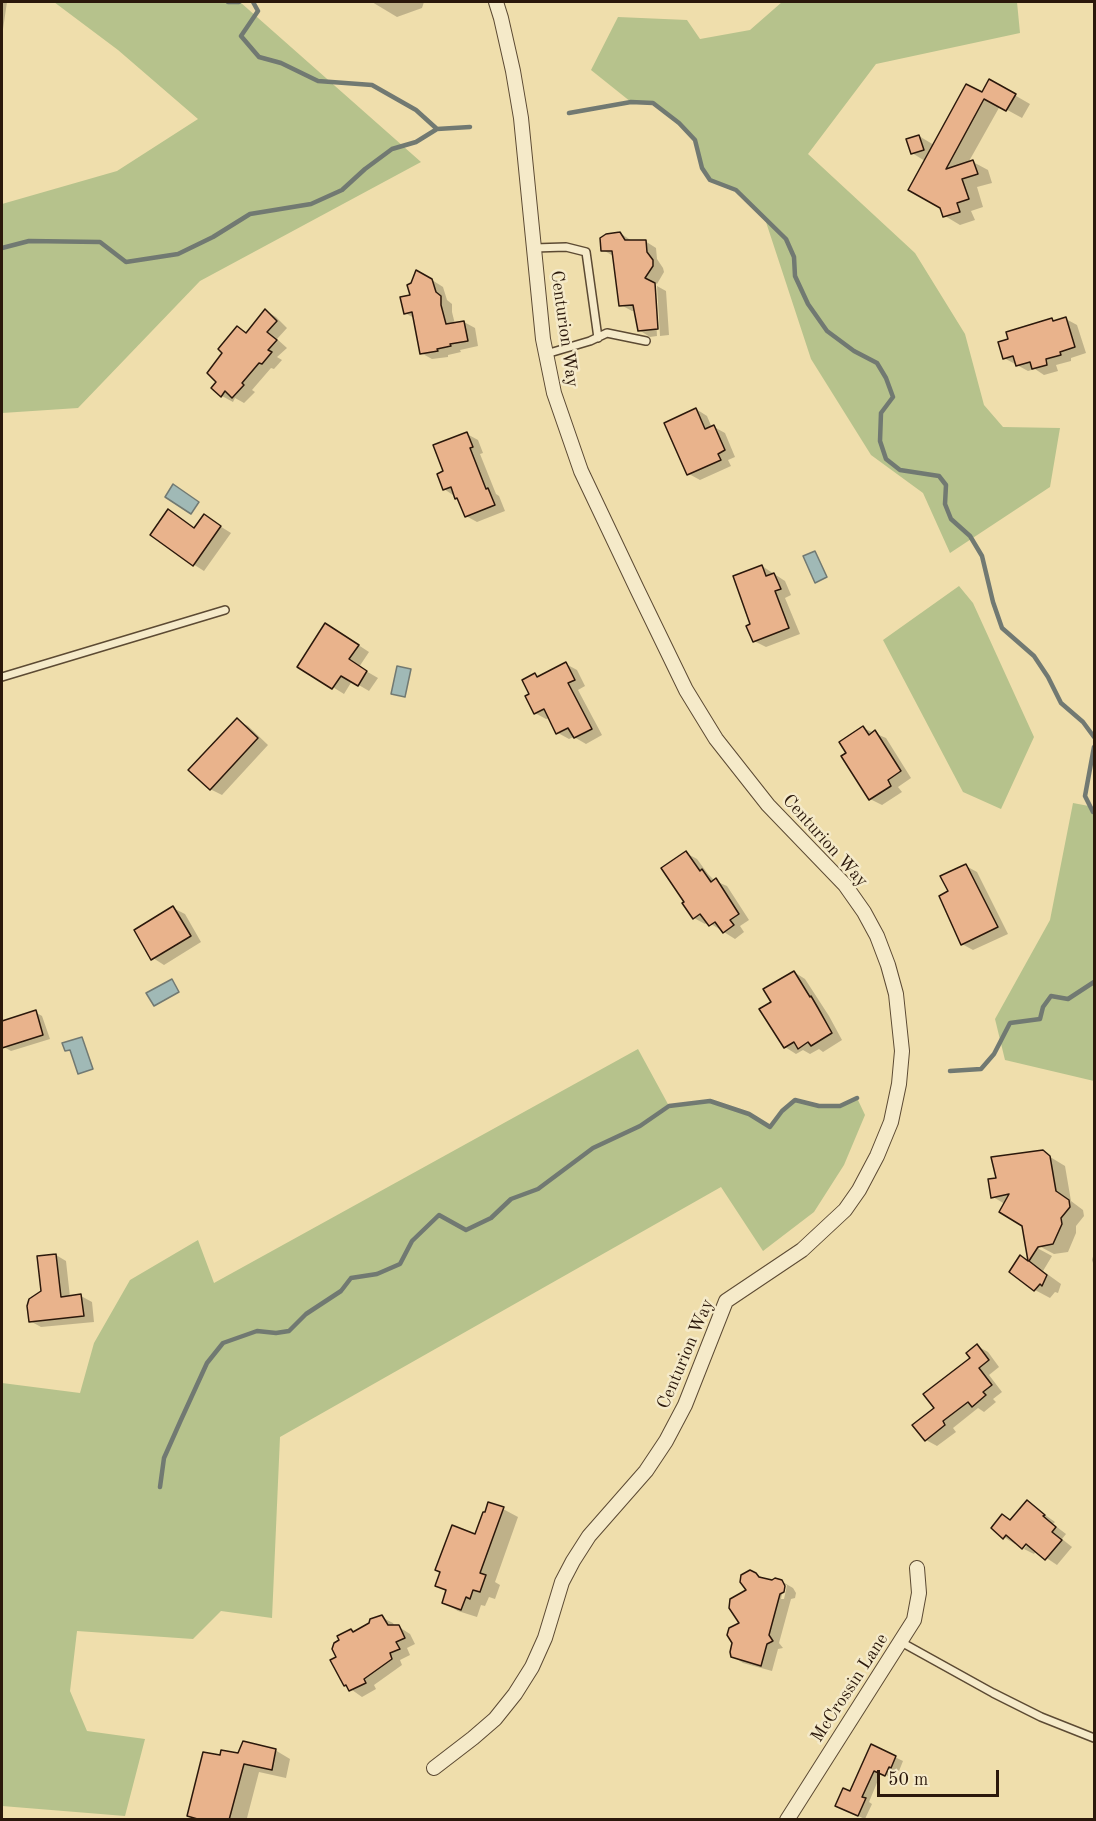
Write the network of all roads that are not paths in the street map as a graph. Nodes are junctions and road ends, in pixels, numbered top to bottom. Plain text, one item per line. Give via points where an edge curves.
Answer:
1 (496, 2) edge
2 (534, 248) junction
3 (598, 338) junction
4 (646, 341) dead end
5 (546, 354) junction
6 (225, 610) dead end
7 (2, 677) edge
8 (917, 1568) dead end
9 (901, 1642) junction
10 (1095, 1738) edge
11 (434, 1768) dead end
12 (787, 1820) edge

1 - 2 street, Centurion Way via 521,118
2 - 3 lane via 566,247 586,252
2 - 5 street, Centurion Way
3 - 4 lane via 607,333
3 - 5 lane
5 - 11 street, Centurion Way via 554,393 581,471 686,690 749,783 845,885 877,936 896,994 902,1051 891,1122 859,1190 845,1210 802,1250 726,1301 685,1405 666,1441 573,1560 545,1638 515,1694 495,1719
6 - 7 lane
8 - 9 street, McCrossin Lane via 919,1593 914,1620
9 - 10 lane via 1041,1717
9 - 12 street, McCrossin Lane

